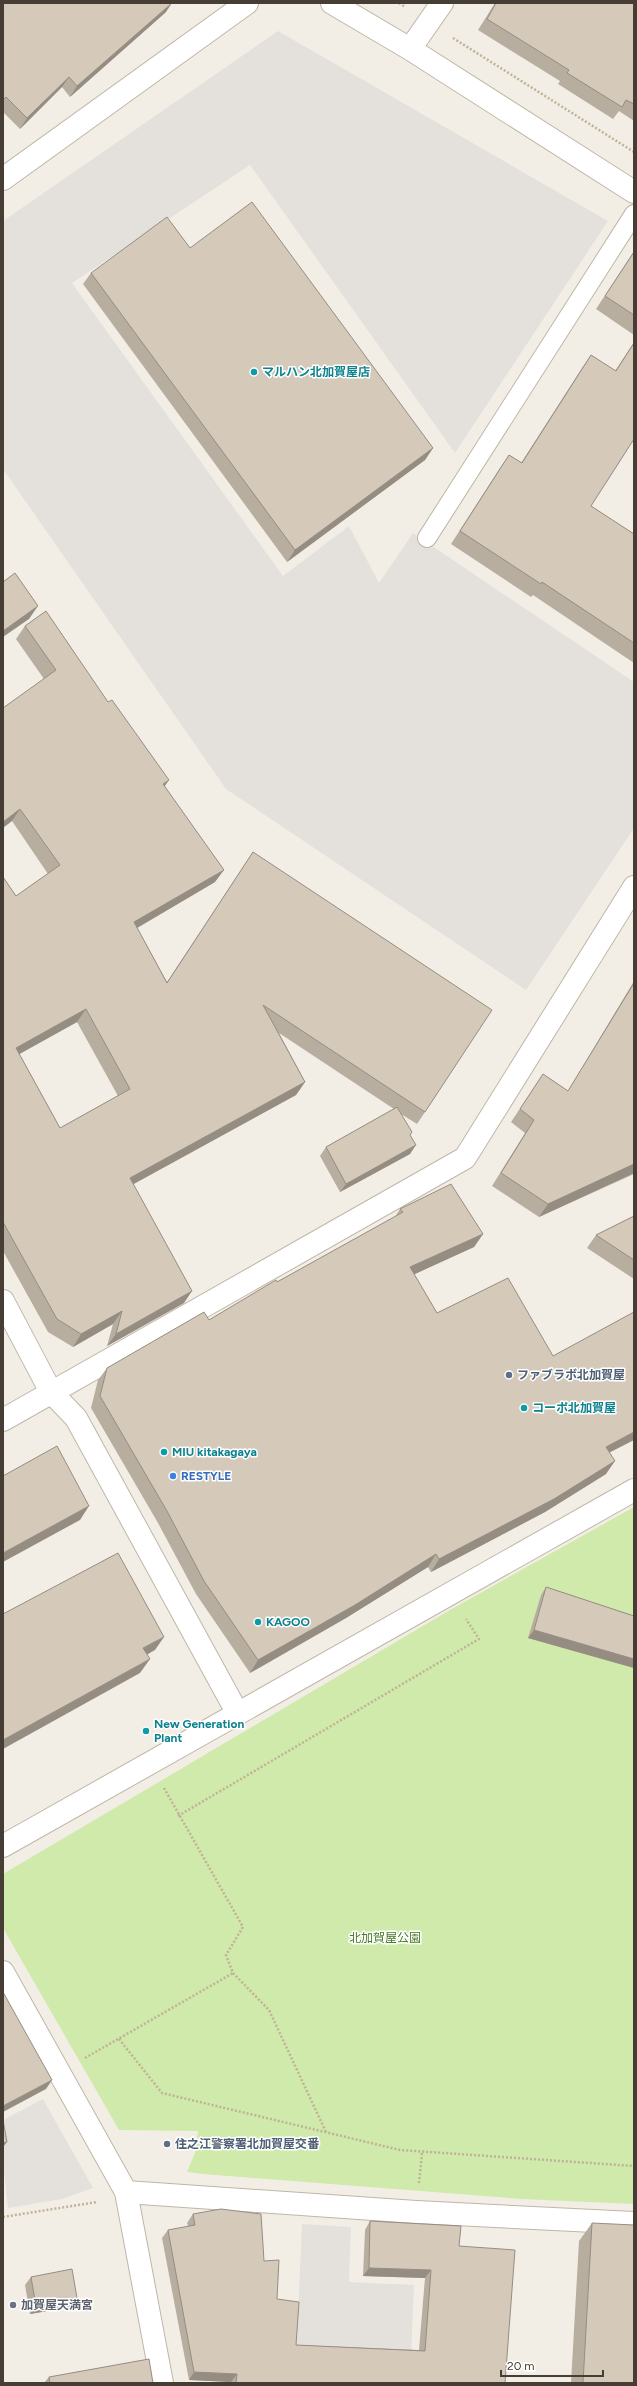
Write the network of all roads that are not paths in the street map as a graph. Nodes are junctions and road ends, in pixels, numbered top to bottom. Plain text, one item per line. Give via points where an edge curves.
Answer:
1 (247, 3) edge
2 (332, 3) edge
3 (442, 3) edge
4 (410, 49) junction
5 (3, 179) edge
6 (634, 192) edge
7 (634, 214) edge
8 (427, 538) dead end
9 (634, 887) edge
10 (3, 1301) edge
11 (51, 1392) junction
12 (3, 1420) edge
13 (634, 1490) edge
14 (238, 1714) junction
15 (3, 1846) edge
16 (3, 1972) edge
17 (127, 2195) junction
18 (634, 2223) edge
19 (162, 2383) edge

1 - 5 street
2 - 4 street
3 - 4 street
4 - 6 street
7 - 8 lane
9 - 11 street via 464,1158
10 - 11 street
11 - 12 street
11 - 14 street via 76,1418
13 - 14 street
14 - 15 street
16 - 17 street
17 - 18 street
17 - 19 street

